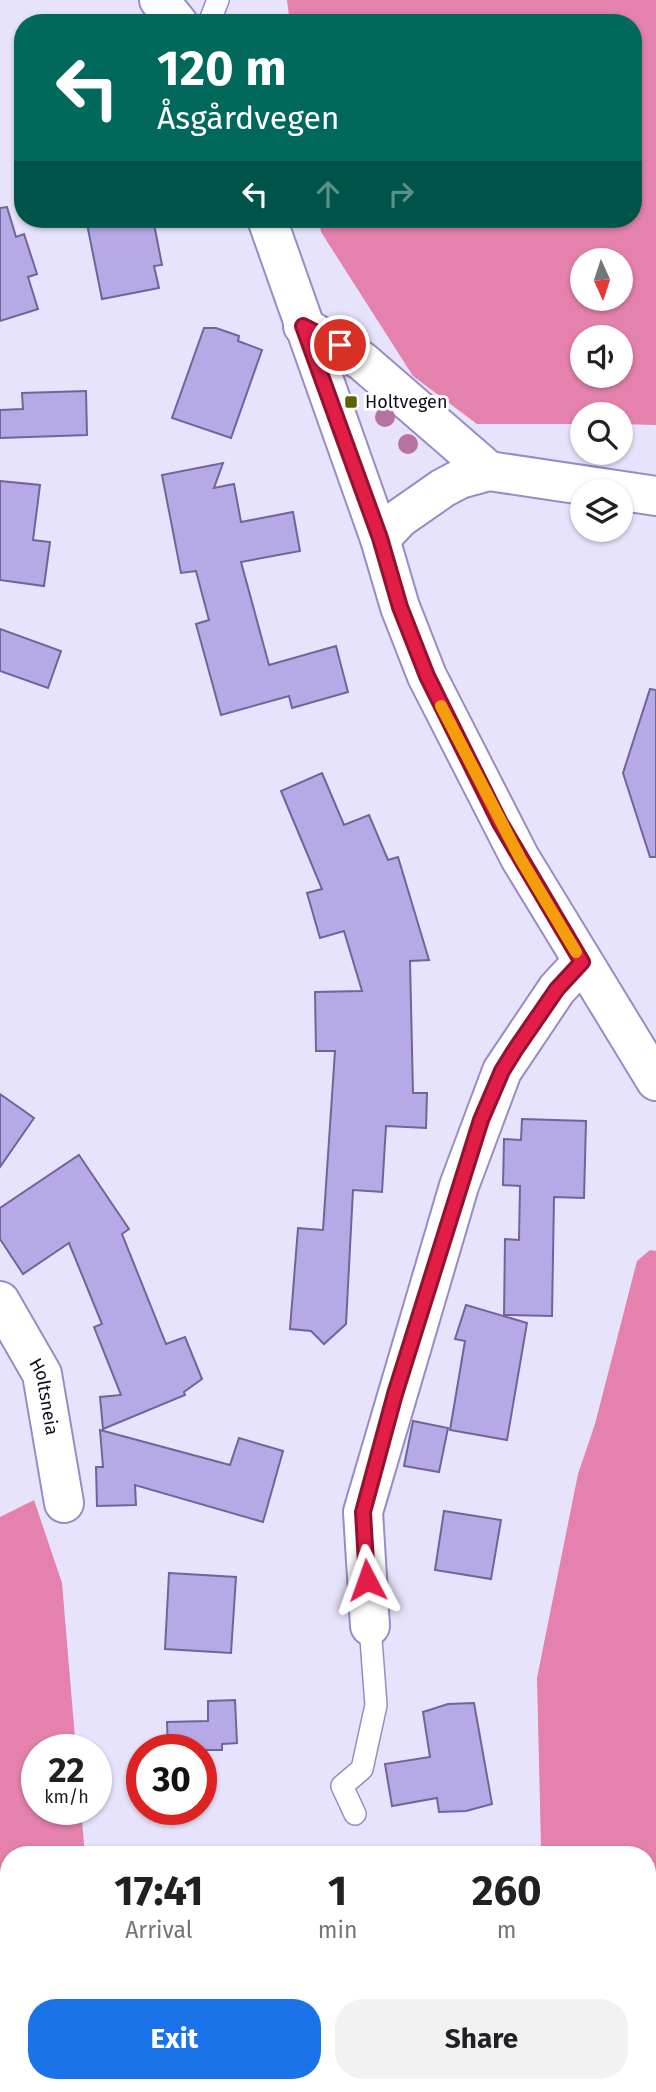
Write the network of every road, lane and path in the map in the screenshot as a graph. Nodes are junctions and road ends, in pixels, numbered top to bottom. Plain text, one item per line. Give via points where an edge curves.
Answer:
1 (159, 0) edge
2 (171, 14) edge
3 (270, 228) edge
4 (303, 326) junction
5 (488, 471) junction
6 (656, 496) edge
7 (380, 538) junction
8 (582, 962) junction
9 (656, 1081) edge
10 (0, 1301) edge
11 (64, 1503) dead end
12 (370, 1626) joint
13 (355, 1814) dead end

1 - 2 street
3 - 4 street
4 - 5 street via 362,361
4 - 7 street
5 - 6 street
5 - 7 street via 443,488
7 - 8 street via 400,607 455,735
8 - 9 street
8 - 12 street via 557,989 502,1071 459,1186 363,1512
10 - 11 street, Holtsneia via 42,1374
12 - 13 lane via 376,1705 362,1769 342,1786

